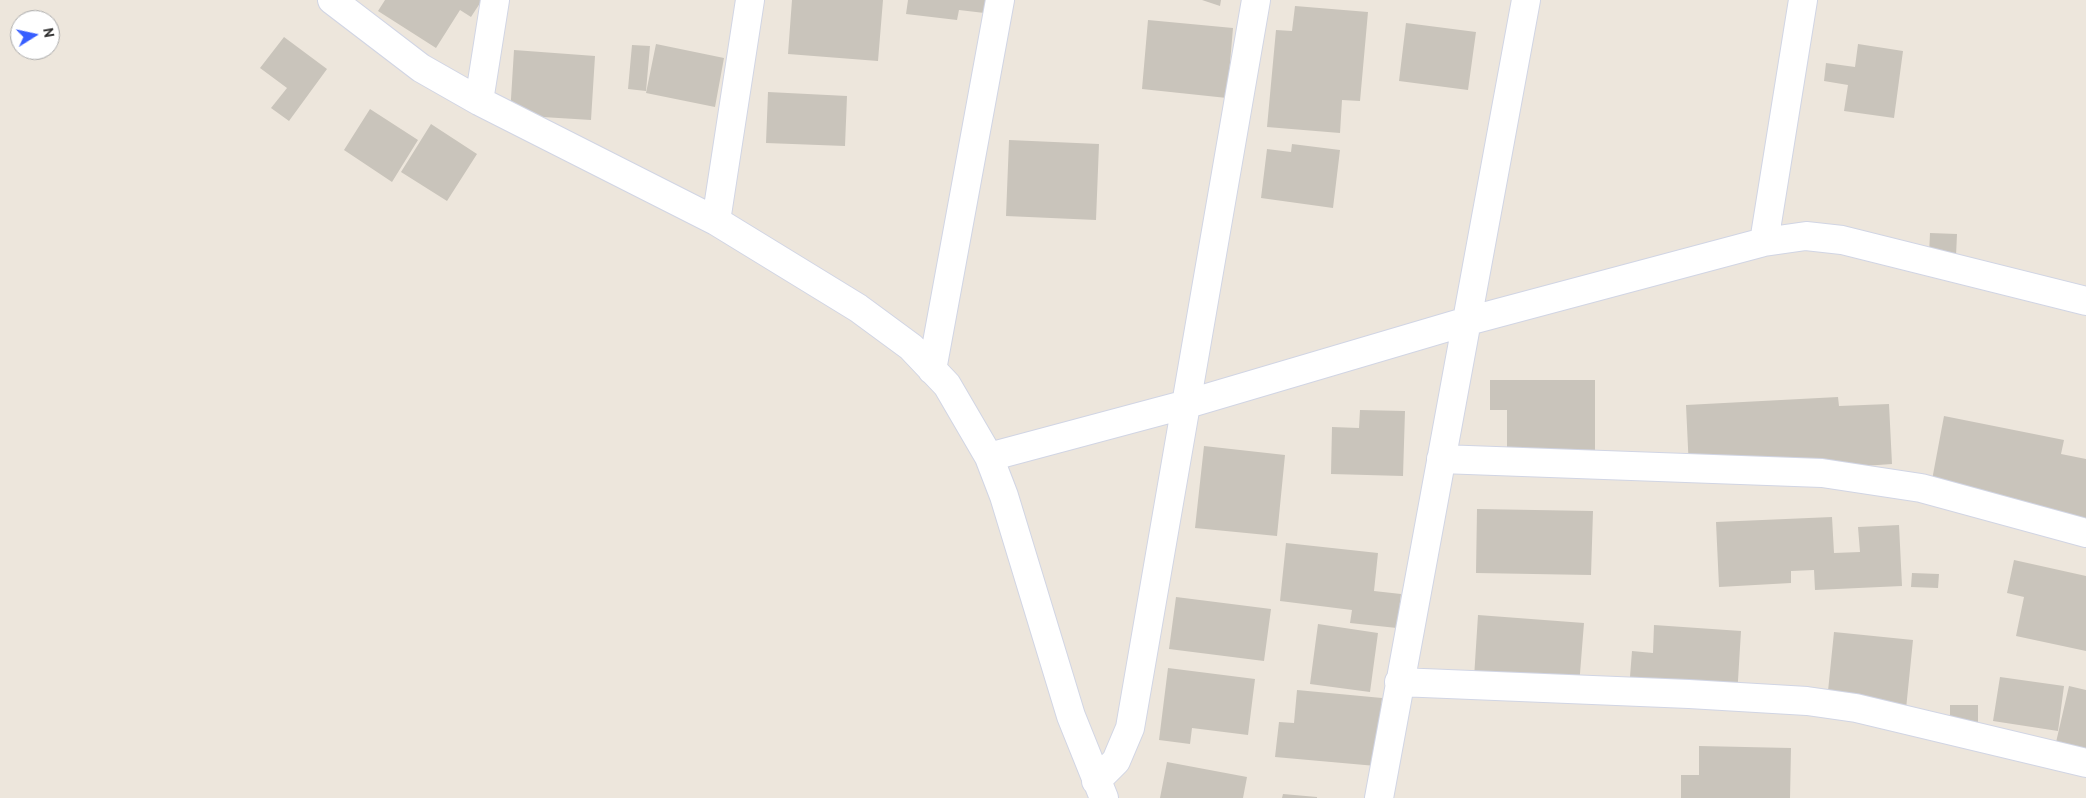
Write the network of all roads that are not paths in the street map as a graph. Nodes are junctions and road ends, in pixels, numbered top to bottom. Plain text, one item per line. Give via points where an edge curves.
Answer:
1 (332, 0) edge
2 (495, 0) edge
3 (750, 0) edge
4 (1000, 0) edge
5 (1256, 0) edge
6 (1526, 0) edge
7 (1803, 0) edge
8 (479, 101) junction
9 (716, 221) junction
10 (1764, 242) junction
11 (2086, 300) edge
12 (1468, 321) junction
13 (932, 370) junction
14 (1187, 404) junction
15 (989, 458) junction
16 (1442, 459) junction
17 (2086, 533) edge
18 (1399, 682) junction
19 (2086, 763) edge
20 (1100, 789) edge
21 (1379, 798) edge

1 - 8 street via 421,68
2 - 8 street
3 - 9 street
4 - 13 street
5 - 14 street
6 - 12 street
7 - 10 street
8 - 9 street
9 - 13 street via 858,308 911,347
10 - 11 street via 1806,236 1842,240
10 - 12 street
12 - 14 street
12 - 16 street
13 - 15 street via 947,385
14 - 15 street
14 - 20 street via 1130,728
15 - 20 street via 1007,504 1071,716
16 - 17 street via 1822,473 1921,488
16 - 18 street
18 - 19 street via 1806,701 1856,708
18 - 21 street

